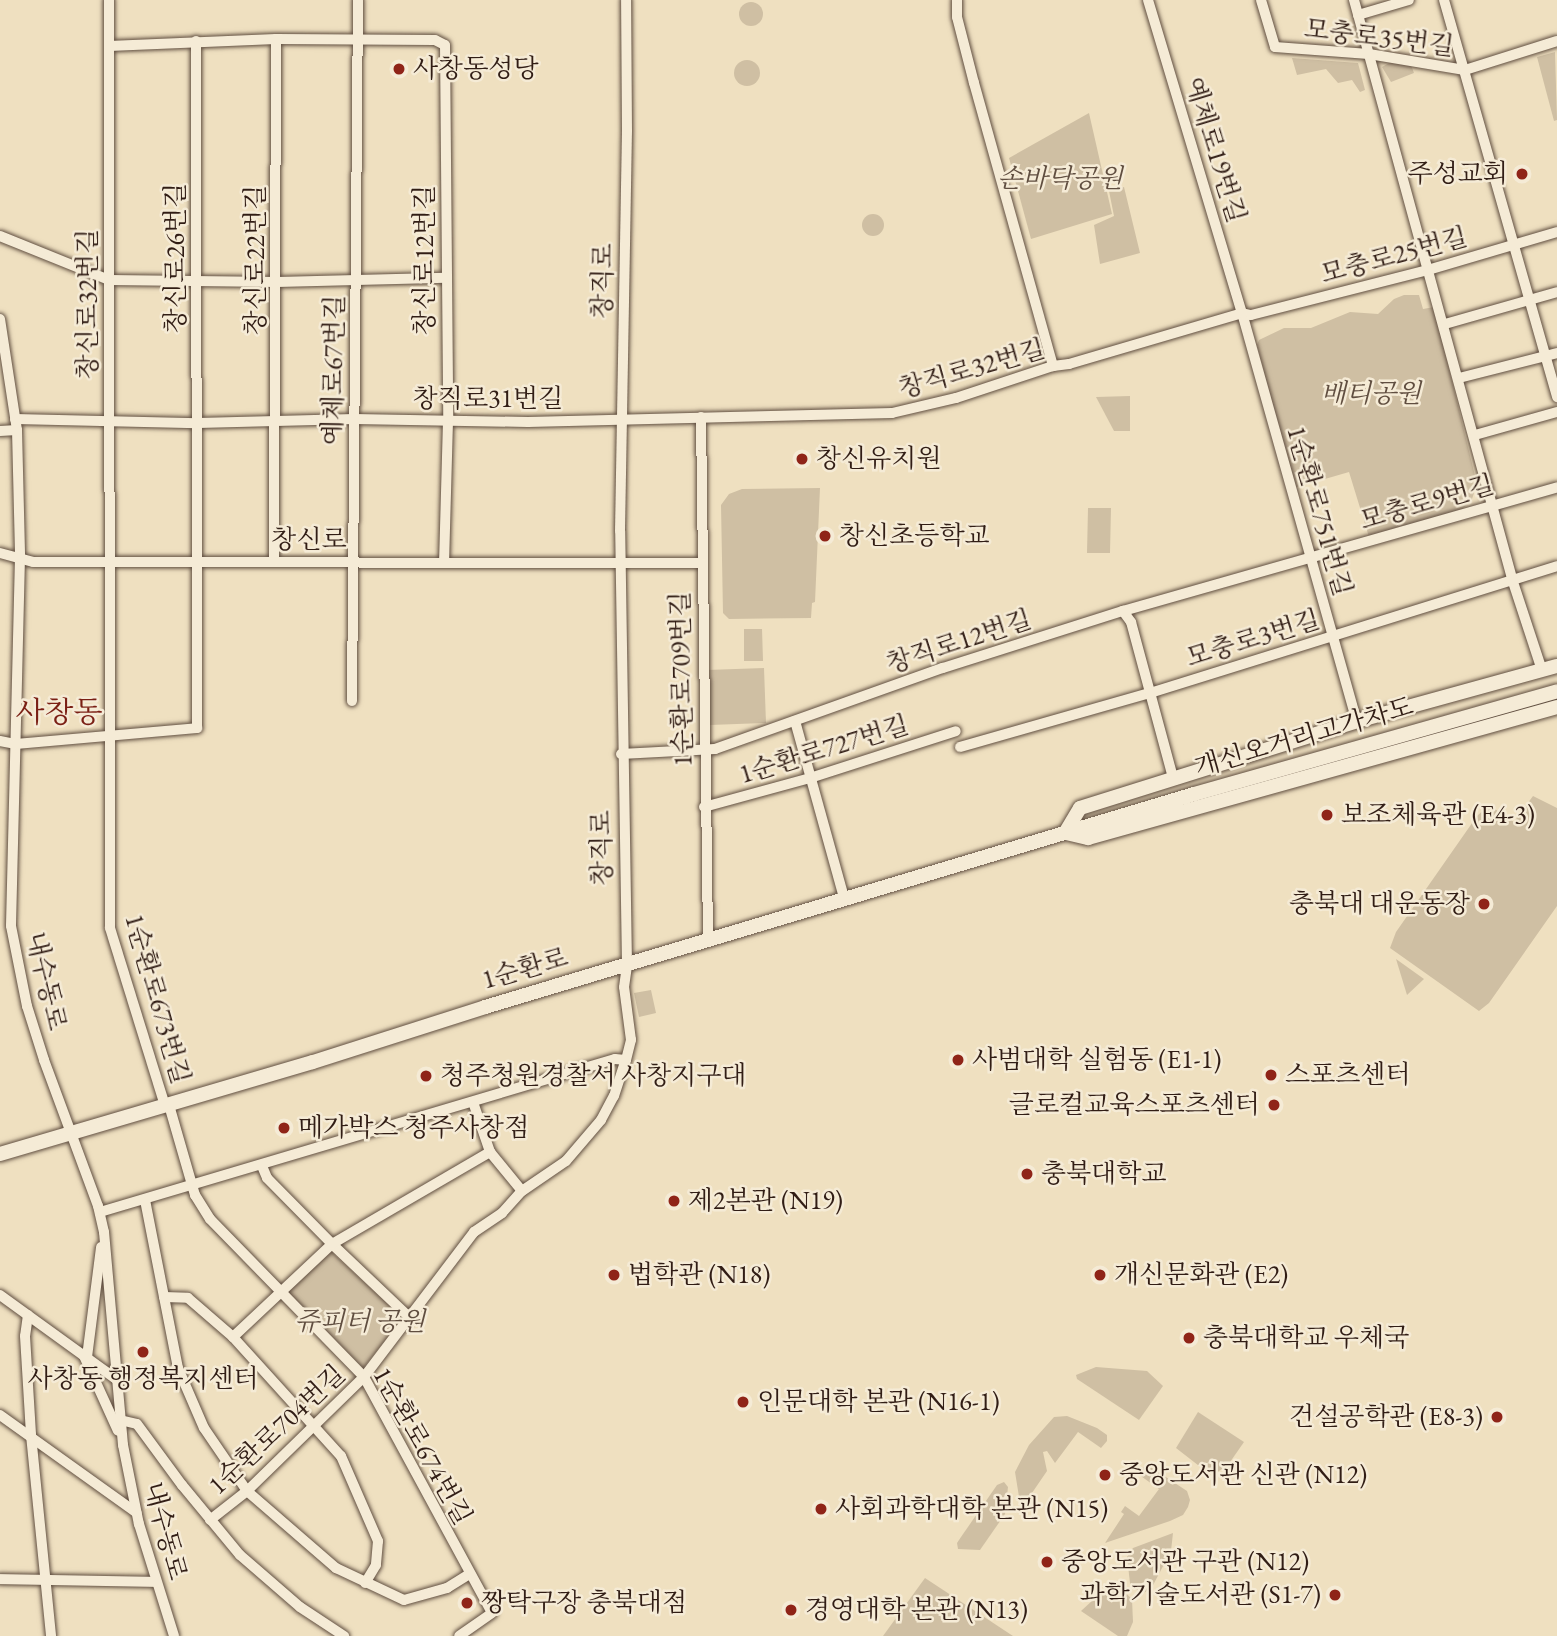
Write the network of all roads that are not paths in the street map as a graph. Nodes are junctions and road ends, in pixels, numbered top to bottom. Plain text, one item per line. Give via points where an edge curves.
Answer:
1 (109, 0) edge
2 (358, 0) edge
3 (626, 0) edge
4 (957, 0) edge
5 (1148, 0) edge
6 (1261, 0) edge
7 (1354, 0) edge
8 (1409, 0) edge
9 (1444, 0) edge
10 (1358, 15) junction
11 (276, 39) junction
12 (357, 40) junction
13 (196, 41) junction
14 (1557, 41) edge
15 (109, 46) junction
16 (1369, 54) junction
17 (1465, 70) junction
18 (1557, 232) edge
19 (0, 236) edge
20 (1516, 245) junction
21 (1427, 270) junction
22 (446, 278) junction
23 (108, 280) junction
24 (357, 280) junction
25 (198, 281) junction
26 (277, 282) junction
27 (1557, 292) edge
28 (1531, 299) junction
29 (1242, 313) junction
30 (0, 318) edge
31 (1445, 324) junction
32 (1557, 353) edge
33 (1546, 356) junction
34 (1053, 366) junction
35 (1459, 378) junction
36 (1557, 397) edge
37 (1557, 412) edge
38 (701, 417) junction
39 (15, 419) junction
40 (354, 419) junction
41 (622, 420) junction
42 (109, 421) junction
43 (448, 421) junction
44 (275, 422) junction
45 (198, 423) junction
46 (17, 430) junction
47 (0, 431) edge
48 (1475, 435) junction
49 (1557, 487) edge
50 (1493, 505) junction
51 (0, 553) edge
52 (20, 557) junction
53 (1310, 559) junction
54 (108, 561) junction
55 (198, 561) junction
56 (274, 561) junction
57 (354, 561) junction
58 (444, 562) junction
59 (620, 563) junction
60 (701, 563) junction
61 (1557, 566) edge
62 (1513, 582) junction
63 (1123, 611) junction
64 (1334, 637) junction
65 (1557, 666) edge
66 (1542, 670) junction
67 (1557, 691) edge
68 (1150, 693) junction
69 (352, 701) dead end
70 (1557, 708) edge
71 (794, 721) junction
72 (1357, 721) junction
73 (956, 731) dead end
74 (108, 736) junction
75 (0, 741) edge
76 (15, 744) junction
77 (960, 747) dead end
78 (703, 751) junction
79 (621, 754) junction
80 (810, 778) junction
81 (1173, 778) junction
82 (704, 807) junction
83 (1065, 833) junction
84 (844, 898) junction
85 (708, 940) junction
86 (627, 965) junction
87 (626, 1060) junction
88 (473, 1102) junction
89 (167, 1105) junction
90 (72, 1135) junction
91 (490, 1152) junction
92 (0, 1154) edge
93 (262, 1166) junction
94 (193, 1186) junction
95 (522, 1191) junction
96 (145, 1200) junction
97 (100, 1212) junction
98 (103, 1230) junction
99 (332, 1244) junction
100 (279, 1292) junction
101 (0, 1295) edge
102 (164, 1297) junction
103 (28, 1315) junction
104 (409, 1317) junction
105 (233, 1337) junction
106 (85, 1356) junction
107 (364, 1377) junction
108 (116, 1379) junction
109 (0, 1415) edge
110 (120, 1420) junction
111 (313, 1426) junction
112 (31, 1435) junction
113 (122, 1441) junction
114 (247, 1491) junction
115 (137, 1513) junction
116 (210, 1520) junction
117 (469, 1574) junction
118 (0, 1579) edge
119 (46, 1581) junction
120 (156, 1582) junction
121 (365, 1583) junction
122 (51, 1636) edge
123 (174, 1636) edge
124 (344, 1636) edge
125 (459, 1636) edge

1 - 15 street, 창신로32번길
2 - 12 street, 예체로67번길
3 - 41 street, 창직로
4 - 34 street via 974,83
5 - 29 street, 예체로19번길
6 - 16 street, 모충로35번길 via 1275,47
7 - 10 street
8 - 10 street
9 - 17 street
10 - 16 street
11 - 12 street
11 - 13 street
11 - 26 street, 창신로22번길
12 - 22 street, 창신로12번길 via 435,40 445,45
12 - 24 street, 예체로67번길
13 - 15 street
13 - 25 street, 창신로26번길
14 - 17 street, 모충로35번길
15 - 23 street, 창신로32번길
16 - 17 street, 모충로35번길
16 - 21 street
17 - 20 street
18 - 20 street, 모충로25번길
19 - 23 street
20 - 21 street, 모충로25번길
20 - 28 street
21 - 29 street, 모충로25번길 via 1251,315
21 - 31 street
22 - 24 street
22 - 43 street, 창신로12번길
23 - 25 street
23 - 42 street, 창신로32번길
24 - 26 street
24 - 40 street, 예체로67번길
25 - 26 street
25 - 45 street, 창신로26번길
26 - 44 street, 창신로22번길
27 - 28 street
28 - 31 street
28 - 33 street
29 - 34 street, 창직로32번길
29 - 53 street, 1순환로751번길
30 - 39 street, 내수동로
31 - 35 street
32 - 33 street
33 - 35 street
33 - 36 street
34 - 38 street, 창직로32번길 via 956,398 892,413
35 - 48 street
37 - 48 street
38 - 41 street, 창직로32번길
38 - 60 street, 1순환로709번길
39 - 42 street, 창직로31번길
39 - 46 street, 내수동로
40 - 43 street, 창직로31번길
40 - 44 street, 창직로31번길
40 - 57 street, 예체로67번길
41 - 43 street, 창직로31번길
41 - 59 street, 창직로
42 - 45 street, 창직로31번길
42 - 54 street, 창신로32번길
43 - 58 street, 창신로12번길
44 - 45 street, 창직로31번길
44 - 56 street, 창신로22번길
45 - 55 street, 창신로26번길
46 - 47 street
46 - 52 street, 내수동로
48 - 50 street
49 - 50 street, 모충로9번길
50 - 53 street, 모충로9번길
50 - 62 street
51 - 52 street, 창신로
52 - 54 street, 창신로 via 33,562
52 - 76 street, 내수동로
53 - 63 street, 창직로12번길
53 - 64 street, 1순환로751번길
54 - 55 street, 창신로
54 - 74 street, 1순환로673번길
55 - 56 street, 창신로
55 - 74 street, 창신로26번길 via 197,728
56 - 57 street, 창신로
57 - 58 street, 창신로
57 - 69 street, 예체로67번길
58 - 59 street, 창신로
59 - 60 street
59 - 79 street, 창직로
60 - 78 street, 1순환로709번길
61 - 62 street, 모충로3번길
62 - 64 street, 모충로3번길
62 - 66 street
63 - 68 street via 1131,622
63 - 71 street, 창직로12번길
64 - 68 street, 모충로3번길
64 - 72 street, 1순환로751번길
65 - 66 main road
66 - 72 main road
67 - 83 main road, 개신오거리고가차도
68 - 77 street, 모충로3번길
68 - 81 street
70 - 83 main road via 1088,838
71 - 78 street, 창직로12번길
71 - 80 street
72 - 81 main road
73 - 80 street, 1순환로727번길
74 - 76 street
74 - 89 street, 1순환로673번길 via 110,928
75 - 76 street
76 - 90 street, 내수동로 via 11,926 34,1027
78 - 79 street, 창직로12번길
78 - 82 street, 1순환로709번길
79 - 86 street, 창직로
80 - 82 street, 1순환로727번길
80 - 84 street
81 - 83 main road via 1080,808
82 - 85 street, 1순환로709번길
83 - 84 main road, 1순환로
84 - 85 main road, 1순환로
85 - 86 main road, 1순환로
86 - 87 street, 1순환로704번길 via 624,987 631,1040
86 - 89 main road, 1순환로
87 - 88 street via 615,1059
87 - 95 street, 1순환로704번길 via 601,1120 566,1161
88 - 91 street
88 - 93 street
89 - 90 main road, 1순환로
89 - 94 street, 1순환로674번길
90 - 92 main road, 1순환로
90 - 97 street, 내수동로
91 - 95 street
91 - 99 street
93 - 94 street
93 - 99 street via 267,1178
94 - 96 street
94 - 100 street, 1순환로674번길 via 210,1219
95 - 104 street, 1순환로704번길 via 502,1213 474,1232
96 - 97 street
96 - 102 street
97 - 98 street, 내수동로
98 - 106 street
98 - 108 street, 내수동로
99 - 100 street
99 - 104 street
100 - 105 street
100 - 107 street, 1순환로674번길
101 - 103 street
102 - 105 street via 188,1298
102 - 114 street via 178,1368 204,1428
103 - 106 street
103 - 112 street via 25,1336
104 - 107 street, 1순환로704번길
105 - 111 street
106 - 108 street
106 - 113 street
107 - 111 street, 1순환로704번길
107 - 117 street, 1순환로674번길
108 - 110 street, 내수동로
109 - 112 street
110 - 113 street, 내수동로
110 - 116 street via 136,1424
111 - 114 street, 1순환로704번길
111 - 121 street via 341,1456 378,1541 376,1565
112 - 115 street
112 - 119 street
113 - 115 street, 내수동로
114 - 116 street, 1순환로704번길
114 - 121 street via 335,1568
115 - 120 street, 내수동로
116 - 124 street via 272,1584
117 - 121 street via 436,1592 404,1600
117 - 125 street, 1순환로674번길 via 492,1613
118 - 119 street
119 - 120 street
119 - 122 street
120 - 123 street, 내수동로

